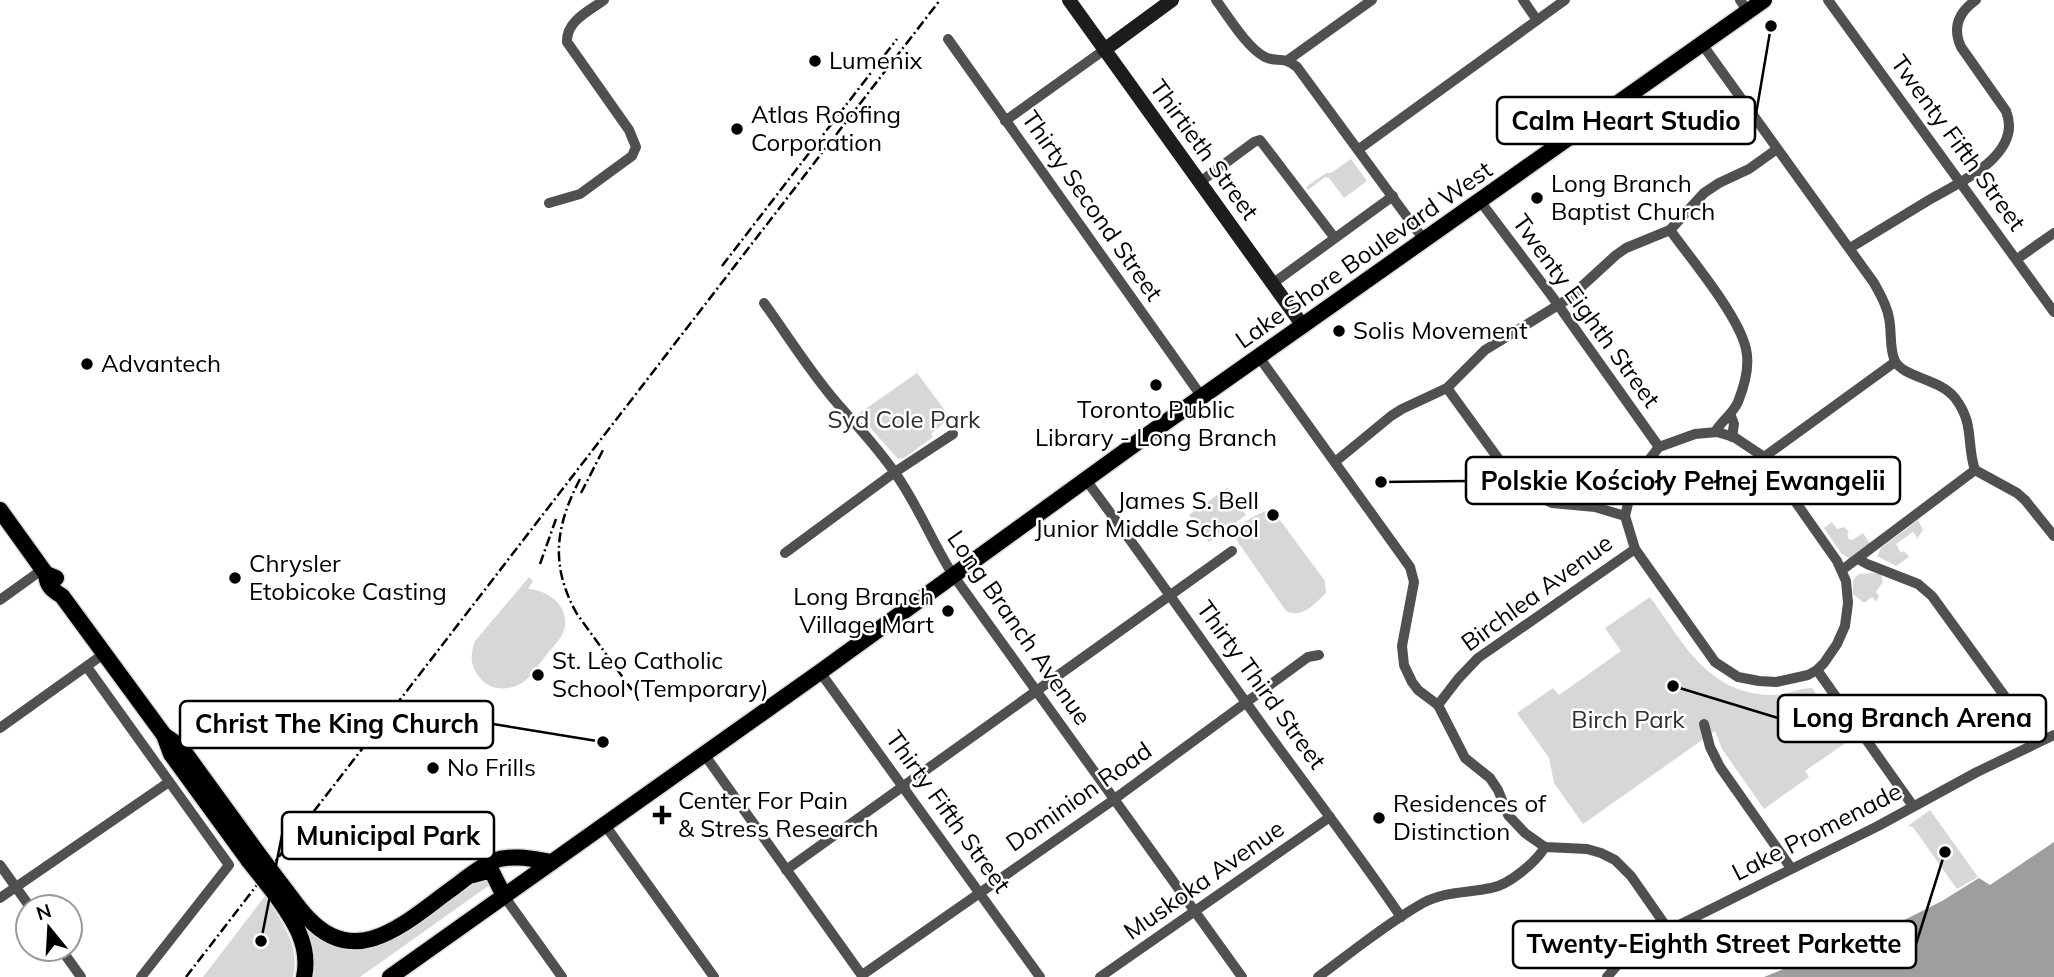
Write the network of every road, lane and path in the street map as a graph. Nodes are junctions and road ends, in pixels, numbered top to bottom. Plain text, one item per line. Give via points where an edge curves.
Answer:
1 (604, 0) edge
2 (1069, 0) edge
3 (1172, 0) edge
4 (1216, 0) edge
5 (1372, 0) edge
6 (1523, 0) edge
7 (1565, 0) edge
8 (1765, 0) edge
9 (1828, 0) edge
10 (1976, 0) edge
11 (1744, 6) edge
12 (1537, 20) junction
13 (948, 39) dead end
14 (1702, 44) junction
15 (1104, 50) junction
16 (1288, 60) junction
17 (1005, 121) junction
18 (1359, 149) junction
19 (1777, 149) junction
20 (1200, 182) junction
21 (1960, 183) junction
22 (1392, 196) junction
23 (1480, 201) junction
24 (549, 203) dead end
25 (1670, 230) junction
26 (2054, 233) edge
27 (1334, 237) junction
28 (1424, 240) junction
29 (1850, 248) junction
30 (2017, 259) junction
31 (1272, 284) junction
32 (764, 303) dead end
33 (1558, 305) junction
34 (2054, 312) edge
35 (1303, 326) junction
36 (1259, 356) junction
37 (1895, 362) junction
38 (1447, 388) junction
39 (1202, 397) junction
40 (1731, 416) junction
41 (1715, 432) junction
42 (953, 434) dead end
43 (1732, 437) junction
44 (1659, 447) junction
45 (1764, 457) junction
46 (1335, 462) junction
47 (1976, 470) junction
48 (895, 472) junction
49 (1086, 480) junction
50 (0, 510) edge
51 (1625, 516) junction
52 (2054, 536) edge
53 (1635, 549) junction
54 (1232, 551) dead end
55 (785, 553) dead end
56 (1858, 559) junction
57 (1842, 570) junction
58 (45, 571) junction
59 (953, 575) junction
60 (1171, 595) junction
61 (0, 600) edge
62 (105, 653) junction
63 (1320, 654) dead end
64 (87, 667) junction
65 (1817, 670) junction
66 (820, 672) junction
67 (1038, 692) junction
68 (1246, 702) junction
69 (1438, 705) junction
70 (1704, 724) dead end
71 (0, 728) edge
72 (2054, 735) edge
73 (2038, 742) junction
74 (709, 750) junction
75 (169, 782) junction
76 (903, 785) junction
77 (1114, 799) junction
78 (1913, 806) junction
79 (1331, 817) junction
80 (605, 824) junction
81 (1545, 847) junction
82 (552, 862) junction
83 (0, 865) edge
84 (1791, 868) junction
85 (786, 870) junction
86 (467, 877) junction
87 (519, 885) junction
88 (16, 887) junction
89 (278, 889) junction
90 (20, 893) edge
91 (980, 893) junction
92 (504, 896) junction
93 (0, 898) edge
94 (1196, 912) junction
95 (1401, 917) junction
96 (1668, 929) junction
97 (408, 972) edge
98 (862, 976) edge
99 (141, 977) edge
100 (304, 977) edge
101 (390, 977) edge
102 (562, 977) edge
103 (715, 977) edge
104 (1040, 977) edge
105 (1100, 977) edge
106 (1242, 977) edge
107 (1318, 977) edge
108 (1607, 977) edge

1 - 24 street via 570,27 567,42 636,147 632,156 579,194
2 - 15 street, Thirtieth Street
3 - 15 street
4 - 16 street via 1252,46 1266,57
5 - 16 street
6 - 12 street
7 - 12 street
8 - 11 main road, Lake Shore Boulevard West
9 - 21 street, Twenty Fifth Street
10 - 21 street via 1961,14 1957,38 2006,111 2010,130 1990,161
11 - 14 main road, Lake Shore Boulevard West
12 - 18 street
13 - 17 street, Thirty Second Street
14 - 19 street
14 - 23 main road, Lake Shore Boulevard West
15 - 17 street
15 - 20 street, Thirtieth Street
16 - 18 street
17 - 39 street, Thirty Second Street
18 - 22 street
19 - 25 street via 1712,187
19 - 29 street
20 - 27 street via 1260,141
20 - 31 street, Thirtieth Street
21 - 29 street
21 - 30 street, Twenty Fifth Street
22 - 27 street
22 - 28 street
23 - 28 main road, Lake Shore Boulevard West
23 - 33 street, Twenty Eighth Street
25 - 33 street via 1616,254
25 - 40 street via 1742,333 1747,367
26 - 30 street
27 - 31 street
28 - 35 main road, Lake Shore Boulevard West
29 - 37 street via 1885,303
30 - 34 street, Twenty Fifth Street
31 - 35 street, Thirtieth Street
32 - 48 street, Long Branch Avenue via 836,402
33 - 38 street via 1485,350
33 - 44 street, Twenty Eighth Street
35 - 36 main road, Lake Shore Boulevard West
36 - 39 main road, Lake Shore Boulevard West
36 - 46 street
37 - 45 street
37 - 47 street via 1938,383 1955,397 1969,426
38 - 46 street via 1391,416
38 - 51 street via 1516,483 1552,503 1595,507
39 - 49 main road, Lake Shore Boulevard West
40 - 41 street
40 - 43 street
41 - 43 street
41 - 44 street
42 - 48 street
43 - 45 street
44 - 51 street via 1634,479
45 - 57 street
46 - 69 street via 1410,567 1414,582 1402,646 1404,665 1418,690
47 - 52 street via 2017,493
47 - 56 street
48 - 55 street
48 - 59 street, Long Branch Avenue
49 - 59 main road, Lake Shore Boulevard West via 1025,523 1006,526 958,561
49 - 60 street, Thirty Third Street
50 - 58 main road
51 - 53 street
53 - 65 street via 1715,662 1725,669 1743,678 1776,682
53 - 69 street, Birchlea Avenue via 1478,658
54 - 60 street
56 - 57 street
56 - 73 street via 1918,584 1932,596
57 - 65 street via 1848,597 1845,626
58 - 61 street
58 - 62 main road via 52,590 62,596
59 - 66 main road, Lake Shore Boulevard West via 951,589 900,625 874,632
59 - 67 street, Long Branch Avenue
60 - 67 street
60 - 68 street, Thirty Third Street
62 - 64 street
62 - 89 main road, bridge via 164,735 180,746
63 - 68 street, Dominion Road via 1308,657
64 - 71 street
64 - 75 street
65 - 78 street
66 - 74 main road, Lake Shore Boulevard West
66 - 76 street, Thirty Fifth Street
67 - 76 street
67 - 77 street, Long Branch Avenue
68 - 77 street, Dominion Road
68 - 79 street, Thirty Third Street
69 - 81 street via 1461,752 1495,784 1513,822
70 - 84 street via 1720,767
72 - 73 street, Lake Promenade
73 - 78 street, Lake Promenade
74 - 80 main road, Lake Shore Boulevard West via 690,752 613,806
74 - 85 street
75 - 88 street
75 - 99 street via 229,865
76 - 85 street
76 - 91 street, Thirty Fifth Street
77 - 91 street, Dominion Road
77 - 94 street, Long Branch Avenue
78 - 84 street, Lake Promenade
79 - 94 street, Muskoka Avenue
79 - 95 street, Thirty Third Street
80 - 82 main road, Lake Shore Boulevard West
80 - 87 main road, Lake Shore Boulevard West via 600,839 578,855 544,879
80 - 103 street
81 - 95 street via 1533,863 1499,886 1439,896
81 - 96 street via 1587,849 1615,860
82 - 86 main road via 501,859
82 - 87 main road, Lake Shore Boulevard West
83 - 88 street
84 - 96 street, Lake Promenade
85 - 98 street
86 - 89 main road via 393,931 356,942 319,928
86 - 92 main road via 490,871
87 - 92 main road, Lake Shore Boulevard West
88 - 90 street
88 - 93 street
89 - 100 main road via 304,945
91 - 98 street, Dominion Road
91 - 104 street, Thirty Fifth Street
92 - 97 main road, Lake Shore Boulevard West
92 - 102 street
94 - 105 street, Muskoka Avenue
94 - 106 street, Long Branch Avenue
95 - 107 street
96 - 108 street, Lake Promenade via 1626,955
97 - 101 main road, Lake Shore Boulevard West

